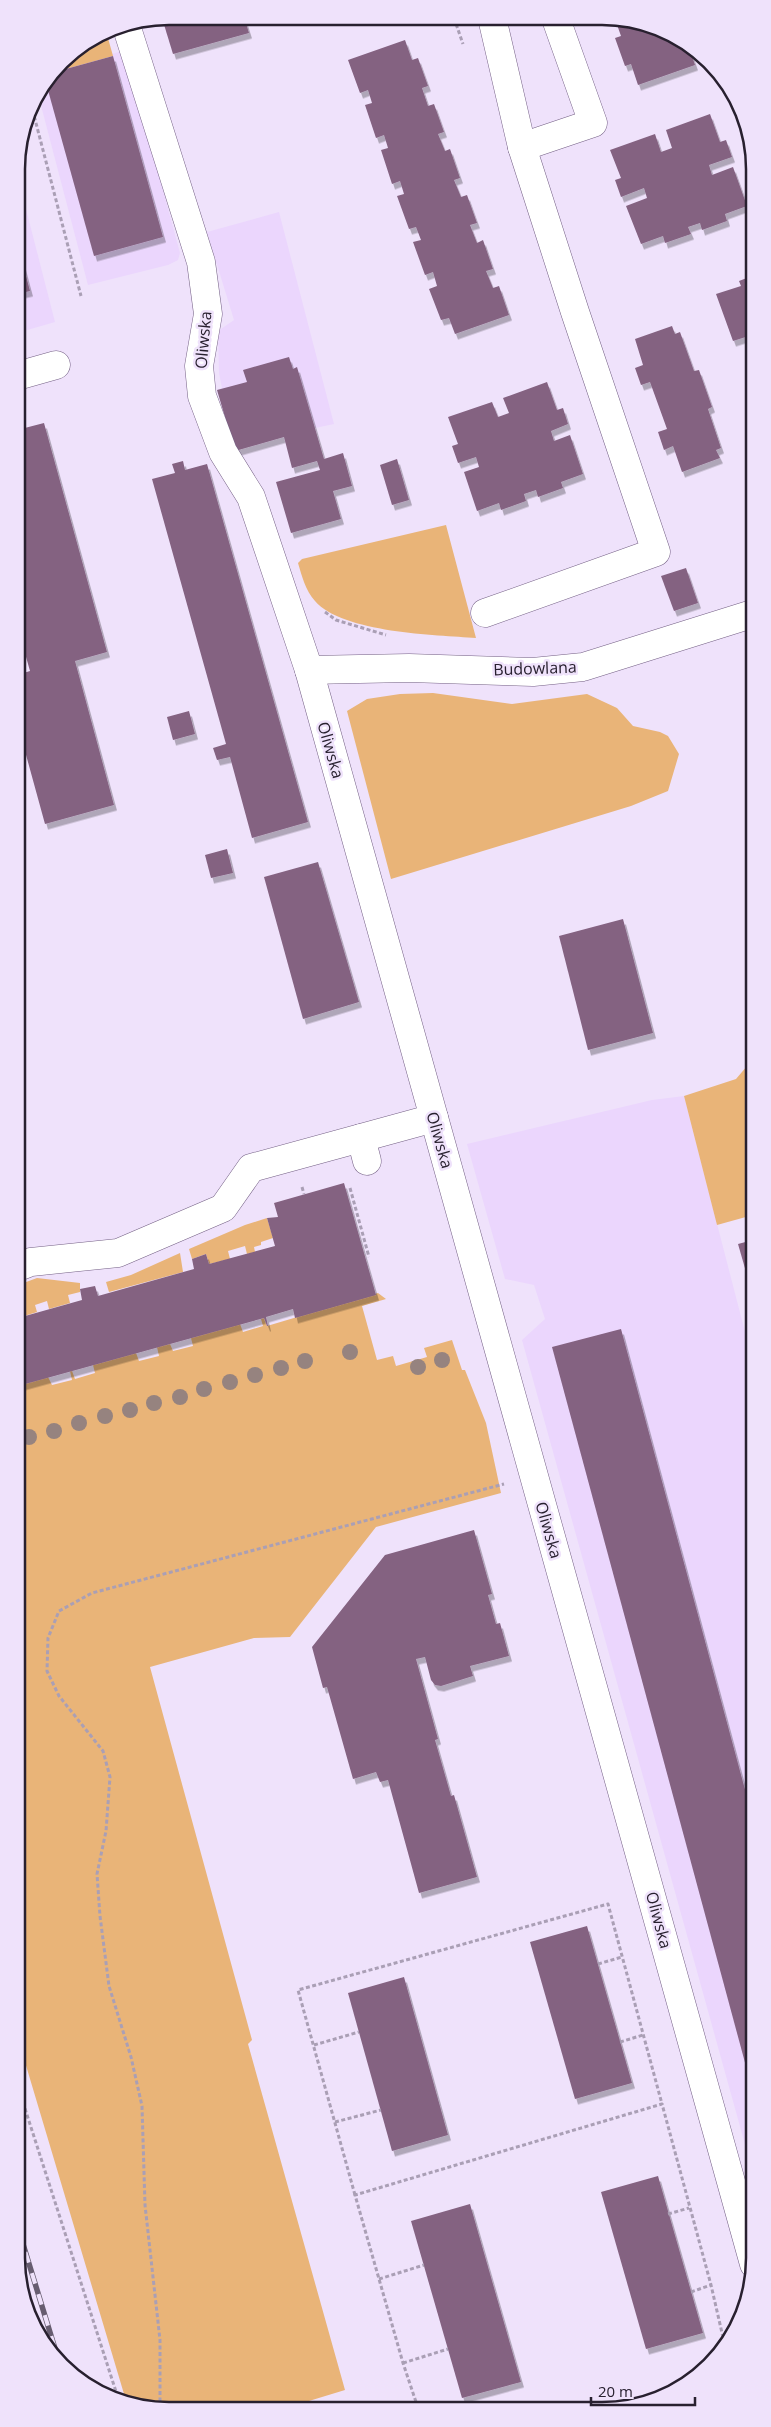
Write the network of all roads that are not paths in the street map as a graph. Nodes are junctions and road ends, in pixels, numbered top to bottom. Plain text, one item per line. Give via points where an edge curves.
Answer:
1 (494, 25) edge
2 (558, 25) edge
3 (128, 32) edge
4 (522, 147) junction
5 (56, 365) dead end
6 (25, 374) edge
7 (485, 613) dead end
8 (746, 616) edge
9 (309, 670) junction
10 (434, 1118) junction
11 (25, 1264) edge
12 (746, 2235) edge

1 - 4 street
2 - 4 street via 593,124
3 - 9 street, Oliwska via 201,262 208,314 199,366 202,396 224,452 251,497
4 - 7 street via 656,552
5 - 6 street
8 - 9 street, Budowlana via 583,667 533,672 409,668
9 - 10 street, Oliwska
10 - 11 street via 364,1150 250,1168 223,1208 118,1253
10 - 12 street, Oliwska

